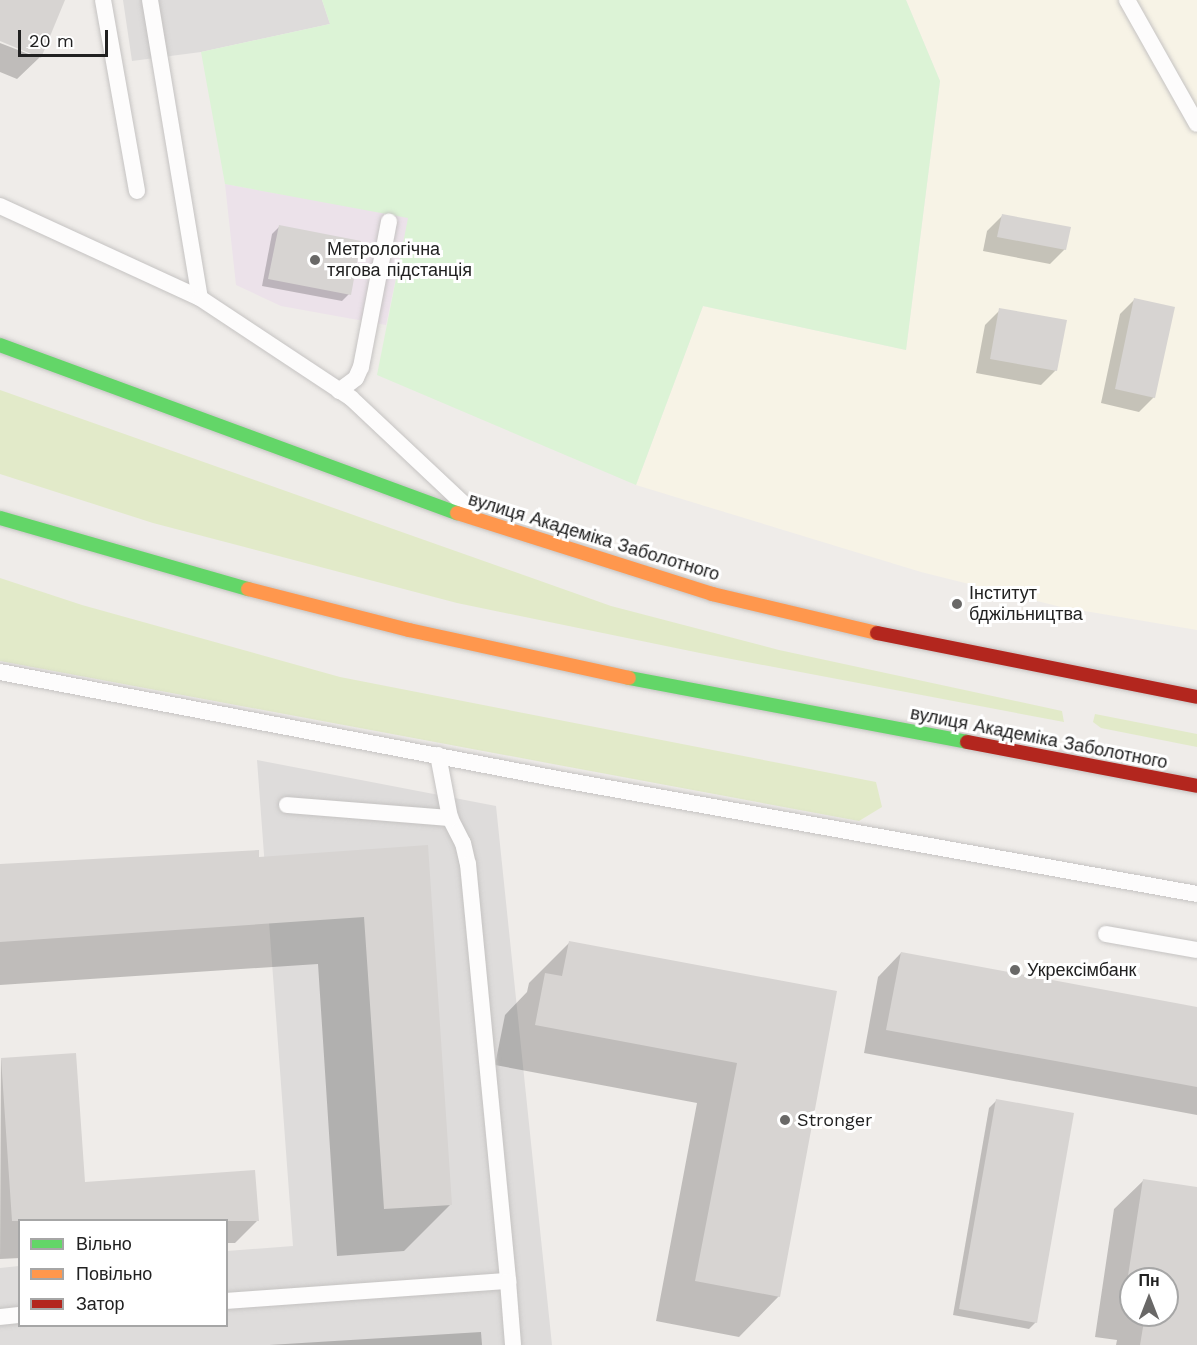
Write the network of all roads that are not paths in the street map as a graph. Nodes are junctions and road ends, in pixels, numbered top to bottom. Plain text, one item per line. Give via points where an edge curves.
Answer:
1 (103, 0) edge
2 (150, 0) edge
3 (1127, 0) edge
4 (1197, 124) edge
5 (137, 191) dead end
6 (0, 206) edge
7 (389, 222) dead end
8 (200, 298) junction
9 (0, 345) edge
10 (339, 391) junction
11 (0, 518) edge
12 (483, 522) junction
13 (0, 672) edge
14 (1197, 697) edge
15 (438, 755) junction
16 (1197, 786) edge
17 (287, 805) dead end
18 (450, 818) junction
19 (1197, 894) edge
20 (1106, 934) dead end
21 (1197, 950) edge
22 (508, 1281) junction
23 (228, 1301) edge
24 (18, 1315) edge
25 (0, 1317) edge
26 (513, 1345) edge

1 - 5 lane
2 - 8 lane
3 - 4 lane
6 - 8 lane
7 - 10 lane via 361,367 356,378
8 - 10 lane
9 - 12 highway, вулиця Академіка Заболотного
10 - 12 lane
11 - 16 highway, вулиця Академіка Заболотного via 236,586 500,651
12 - 14 highway, вулиця Академіка Заболотного via 712,594 817,620 949,650
13 - 15 lane
15 - 18 lane
15 - 19 lane
17 - 18 lane
18 - 22 lane via 464,843 468,864
20 - 21 lane
22 - 23 lane
22 - 26 lane
24 - 25 lane

